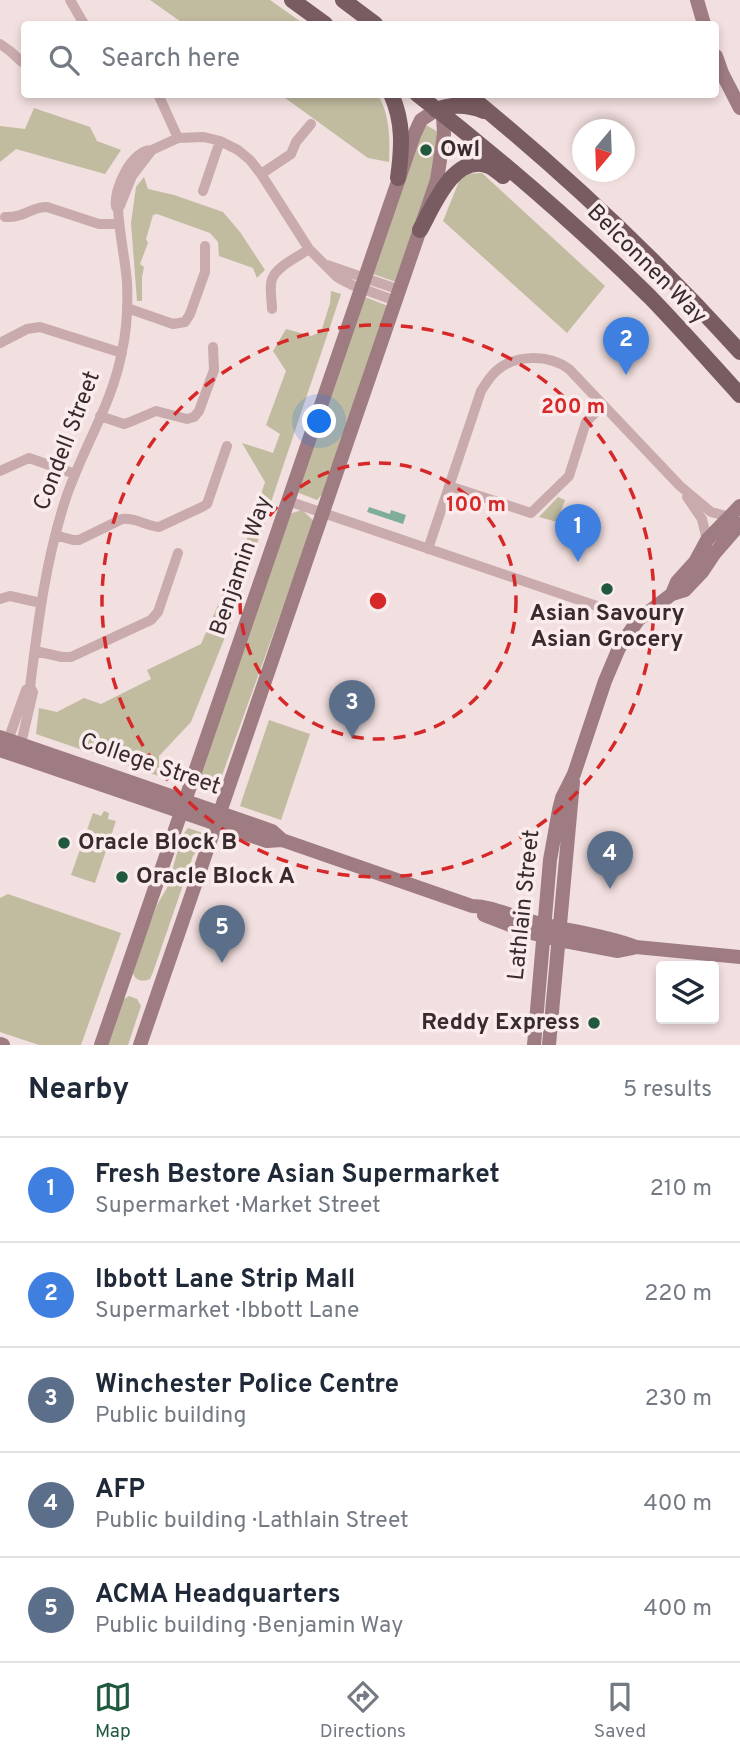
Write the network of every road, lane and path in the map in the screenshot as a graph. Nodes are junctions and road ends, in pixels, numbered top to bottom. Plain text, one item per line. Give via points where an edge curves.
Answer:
1 (70, 0) edge
2 (292, 0) edge
3 (341, 0) edge
4 (698, 0) edge
5 (82, 21) edge
6 (321, 21) edge
7 (364, 21) edge
8 (371, 21) edge
9 (703, 21) edge
10 (0, 44) edge
11 (21, 61) edge
12 (719, 64) edge
13 (160, 98) edge
14 (392, 98) edge
15 (424, 98) edge
16 (472, 98) edge
17 (439, 107) edge
18 (740, 108) edge
19 (492, 115) junction
20 (311, 124) dead end
21 (178, 138) junction
22 (220, 141) junction
23 (261, 174) junction
24 (398, 178) junction
25 (203, 191) dead end
26 (549, 203) junction
27 (5, 216) dead end
28 (119, 224) junction
29 (420, 230) junction
30 (205, 246) dead end
31 (309, 249) junction
32 (363, 283) junction
33 (398, 295) junction
34 (699, 307) junction
35 (127, 308) junction
36 (272, 309) dead end
37 (740, 342) edge
38 (0, 343) edge
39 (213, 347) dead end
40 (740, 352) edge
41 (122, 354) junction
42 (740, 395) edge
43 (603, 405) junction
44 (100, 416) junction
45 (227, 446) dead end
46 (0, 471) edge
47 (75, 474) junction
48 (449, 486) junction
49 (680, 486) junction
50 (288, 501) junction
51 (323, 513) junction
52 (737, 516) edge
53 (55, 535) junction
54 (707, 540) junction
55 (428, 549) junction
56 (178, 553) dead end
57 (672, 594) junction
58 (0, 599) edge
59 (41, 603) junction
60 (638, 620) junction
61 (35, 651) junction
62 (9, 747) edge
63 (574, 774) junction
64 (183, 806) junction
65 (218, 818) junction
66 (544, 930) junction
67 (559, 934) junction
68 (740, 957) edge
69 (101, 1045) edge
70 (140, 1045) edge
71 (534, 1045) edge
72 (550, 1045) edge

1 - 5 street
2 - 6 main road
3 - 7 main road
3 - 8 main road
4 - 9 main road
10 - 11 street
12 - 18 main road
13 - 21 street
14 - 24 main road via 402,136
15 - 17 main road, Belconnen Way
16 - 19 main road, Belconnen Way
17 - 19 main road via 477,108
17 - 24 main road, Benjamin Way via 419,123
17 - 26 main road, Belconnen Way
17 - 29 main road via 444,134 440,167
19 - 34 main road, Belconnen Way via 600,209
20 - 23 street via 291,154
21 - 22 street, Condell Street
21 - 28 street, Condell Street via 141,154 123,175 115,199
22 - 23 street, Condell Street via 245,155
22 - 25 street
23 - 31 street, Condell Street
24 - 32 main road, Benjamin Way
26 - 29 main road via 530,198 491,166 472,166 446,183
26 - 42 main road, Belconnen Way via 650,298
27 - 28 street via 47,207 95,223
28 - 35 street, Condell Street
29 - 33 main road
30 - 35 street via 205,272 185,322 173,324
31 - 32 street, Condell Street via 337,277
31 - 36 street via 276,273 271,286
32 - 33 street, Condell Street
32 - 50 main road, Benjamin Way
33 - 51 main road
34 - 37 main road
34 - 40 main road, Belconnen Way
35 - 41 street, Condell Street
38 - 41 street via 36,327
39 - 44 street via 214,370 193,417 157,411 122,424
41 - 44 street, Condell Street
43 - 48 street via 586,422 569,476 531,513
43 - 48 street via 562,364 534,358 503,366 481,391
43 - 49 street
44 - 47 street, Condell Street
45 - 53 street via 204,506 159,527 127,518 79,540
46 - 47 street via 29,458
47 - 53 street, Condell Street
48 - 55 street
49 - 52 street via 711,512
49 - 54 street via 702,519
50 - 51 street
50 - 64 main road, Benjamin Way
51 - 55 street
51 - 65 main road
52 - 54 main road, Lathlain Street
52 - 57 main road, Lathlain Street via 702,572 685,590
53 - 59 street, Condell Street
54 - 57 main road, Lathlain Street
55 - 60 street
56 - 61 street via 158,612 151,620 71,657
57 - 60 main road, Lathlain Street
58 - 59 street via 10,596
59 - 61 street, Condell Street
60 - 63 main road, Lathlain Street via 605,681
61 - 62 street, Condell Street via 30,687
62 - 64 main road, College Street
63 - 66 main road, Lathlain Street via 559,810
63 - 67 main road, Lathlain Street
64 - 65 main road, College Street
64 - 69 main road, Benjamin Way
65 - 66 main road, College Street via 267,841 282,840 472,906 485,906
65 - 70 main road
66 - 67 main road, College Street
66 - 71 main road, Lathlain Street
67 - 68 main road, College Street
67 - 72 main road, Lathlain Street

